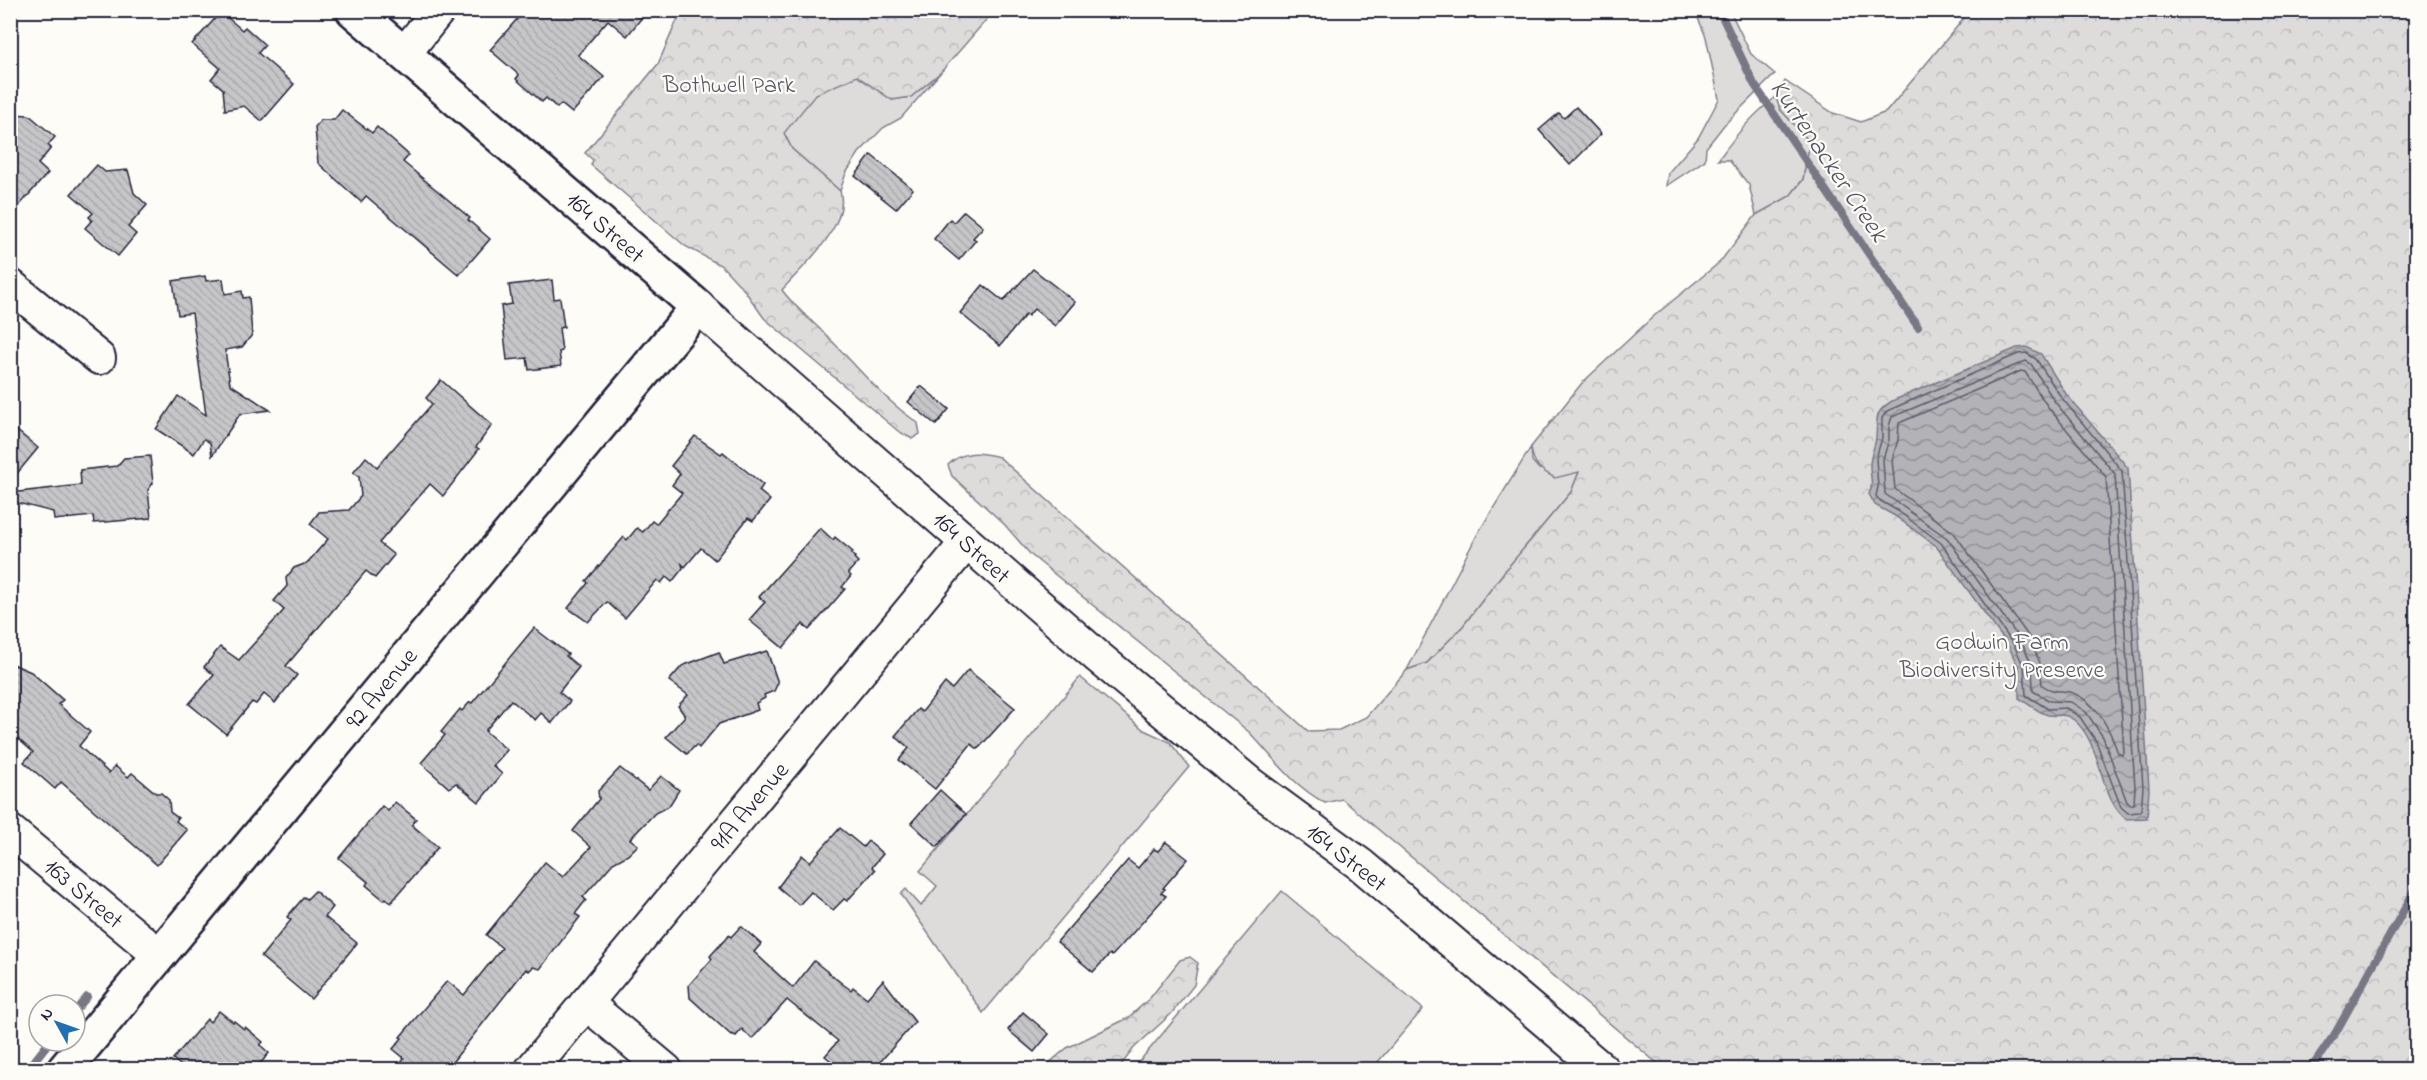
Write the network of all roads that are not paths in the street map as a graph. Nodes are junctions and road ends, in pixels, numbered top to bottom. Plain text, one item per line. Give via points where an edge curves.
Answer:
1 (353, 10) edge
2 (439, 10) edge
3 (404, 54) junction
4 (10, 285) edge
5 (698, 307) junction
6 (99, 358) dead end
7 (966, 543) junction
8 (10, 831) edge
9 (159, 955) junction
10 (586, 1003) junction
11 (64, 1070) edge
12 (531, 1070) edge
13 (666, 1070) edge
14 (1603, 1070) edge

1 - 3 street, 164 Street
2 - 3 street
3 - 5 street, 164 Street
4 - 6 street
5 - 7 street, 164 Street
5 - 9 street, 92 Avenue
7 - 10 street, 91A Avenue
7 - 14 street, 164 Street via 1252,785 1360,865
8 - 9 street, 163 Street
9 - 11 street, 92 Avenue
10 - 12 street, 91A Avenue
10 - 13 street

